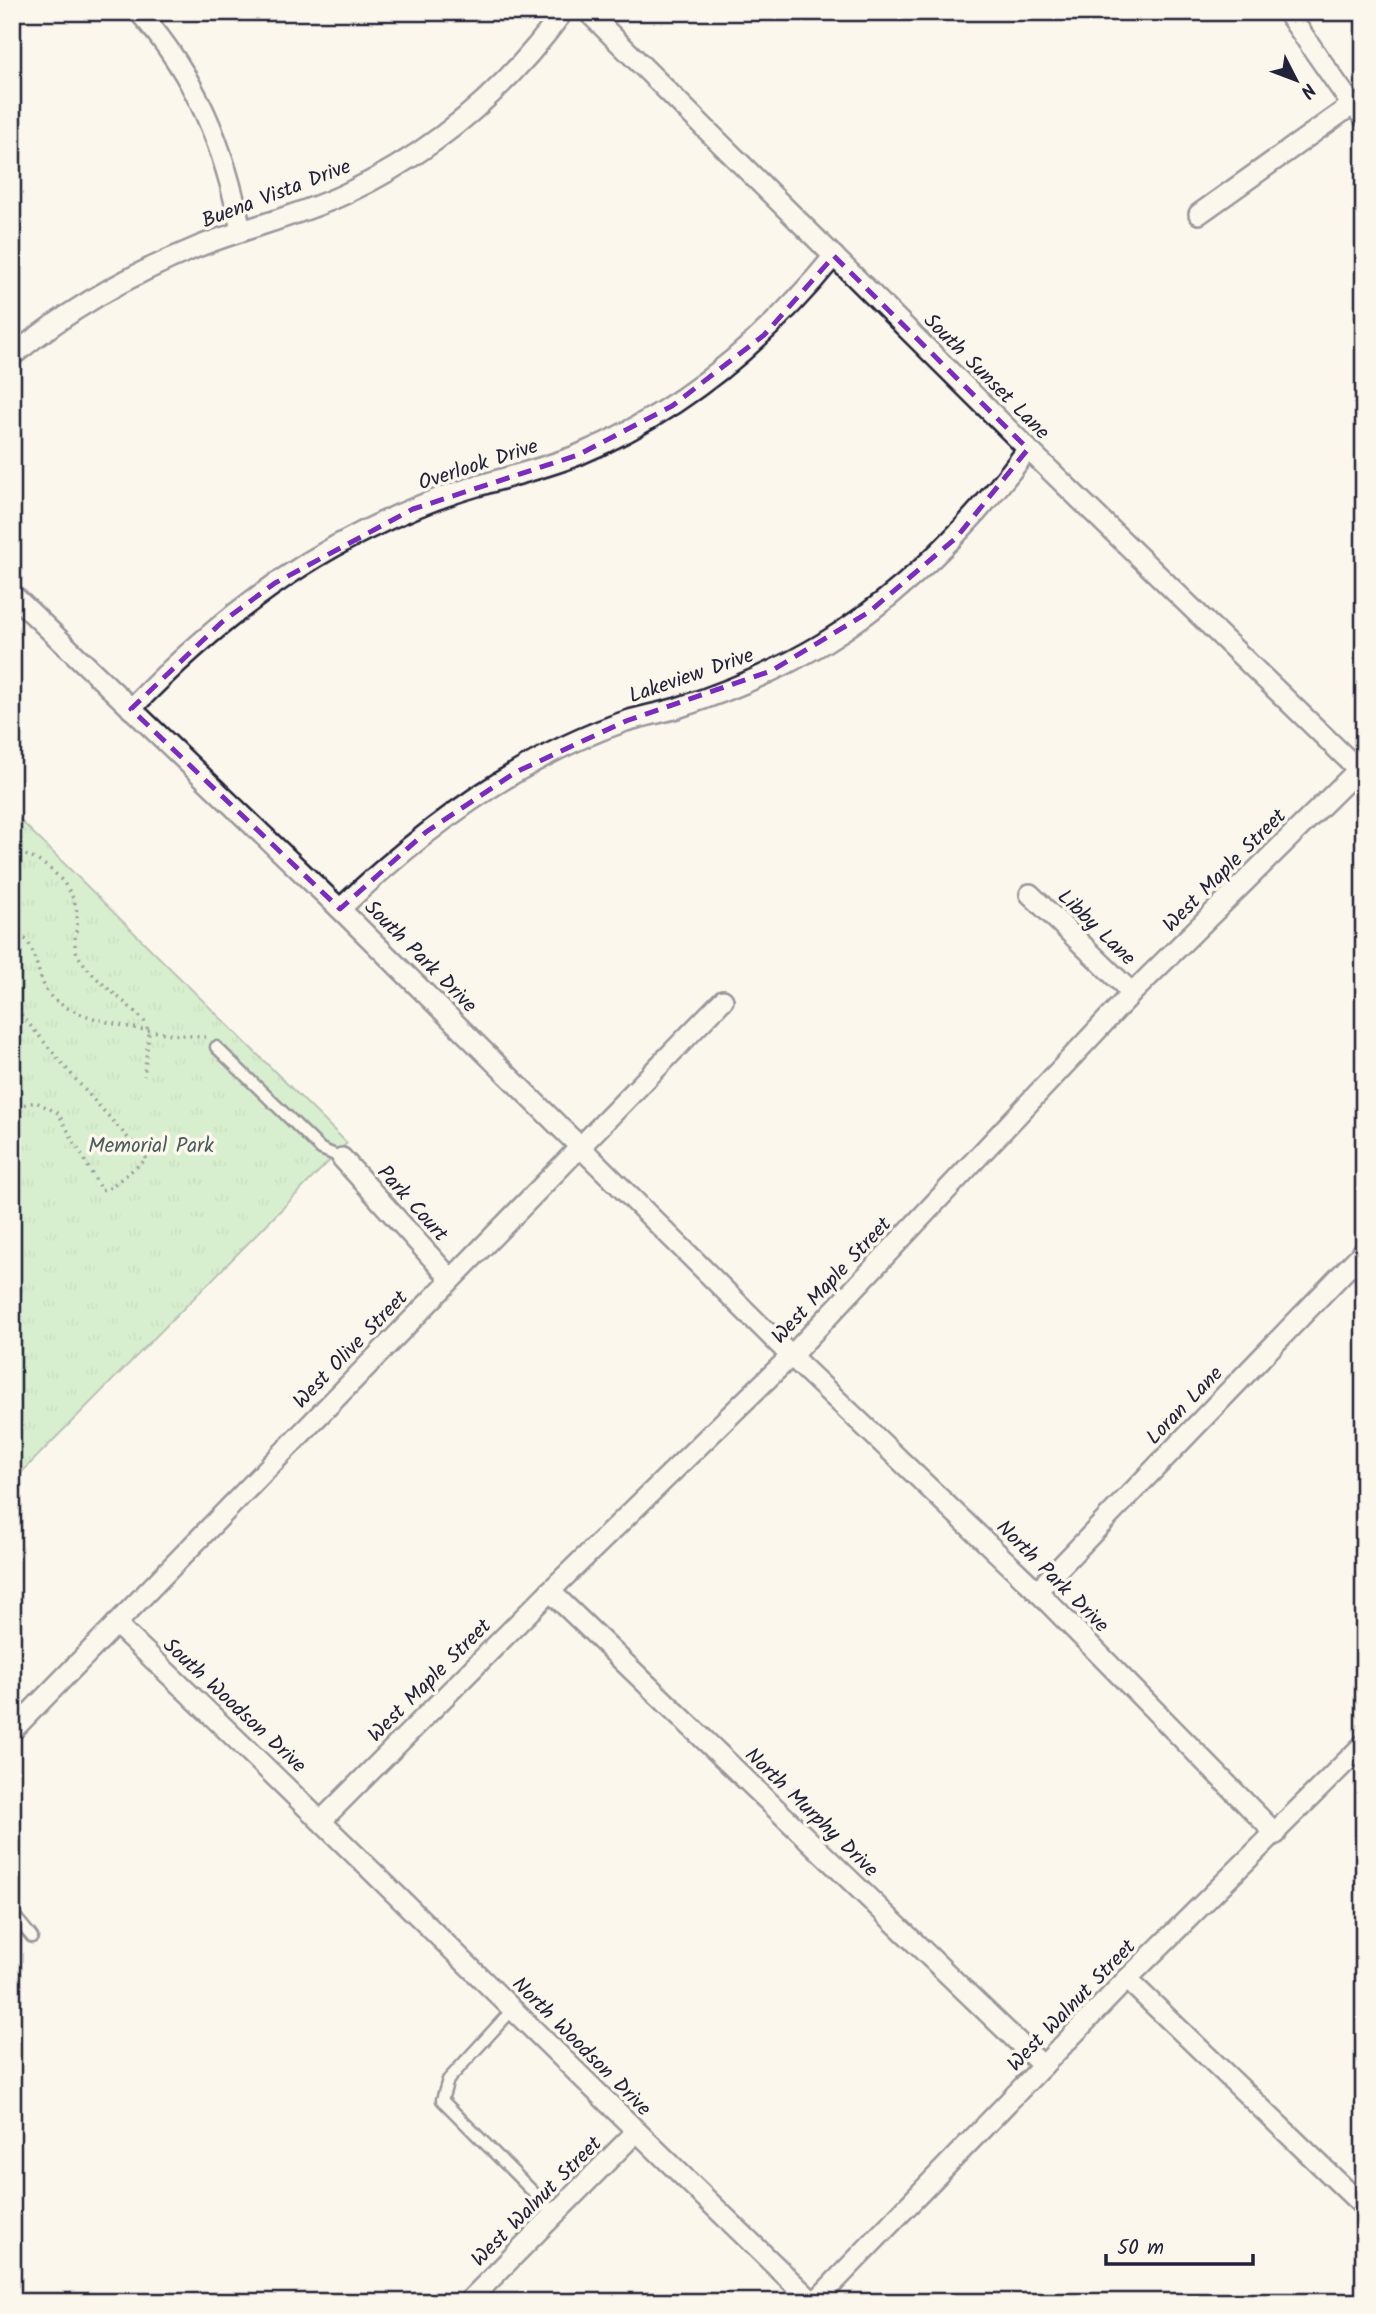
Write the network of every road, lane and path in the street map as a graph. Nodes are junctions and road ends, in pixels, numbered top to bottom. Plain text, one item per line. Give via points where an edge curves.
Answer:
1 (139, 12) edge
2 (563, 12) edge
3 (588, 12) edge
4 (1287, 12) edge
5 (1358, 111) edge
6 (1199, 214) dead end
7 (241, 231) junction
8 (834, 256) junction
9 (12, 356) edge
10 (1028, 449) junction
11 (12, 594) edge
12 (131, 709) junction
13 (1362, 769) edge
14 (12, 852) edge
15 (1030, 894) dead end
16 (341, 909) junction
17 (12, 933) edge
18 (1132, 993) junction
19 (723, 1000) dead end
20 (12, 1004) edge
21 (149, 1032) junction
22 (216, 1047) joint
23 (144, 1076) dead end
24 (12, 1108) edge
25 (579, 1144) junction
26 (342, 1158) joint
27 (1364, 1251) edge
28 (450, 1278) junction
29 (792, 1356) junction
30 (550, 1591) junction
31 (1037, 1591) junction
32 (117, 1624) junction
33 (12, 1731) edge
34 (1364, 1744) edge
35 (323, 1819) junction
36 (1276, 1834) junction
37 (12, 1913) edge
38 (32, 1937) dead end
39 (1127, 1979) junction
40 (513, 2009) junction
41 (1043, 2066) junction
42 (636, 2132) junction
43 (1364, 2207) edge
44 (555, 2214) junction
45 (468, 2302) edge
46 (814, 2302) edge

1 - 7 street via 181,65 204,107 232,184
2 - 7 street, Buena Vista Drive via 505,82 429,145 345,194
3 - 8 street, South Sunset Lane
4 - 5 street
5 - 6 street
7 - 9 street, Buena Vista Drive via 139,273 85,303
8 - 10 street, South Sunset Lane
8 - 12 street, Overlook Drive via 764,335 672,406 578,455 413,509 319,555 222,622
10 - 13 street, South Sunset Lane
10 - 16 street, Lakeview Drive via 956,538 869,612 771,671 718,694 626,721 516,772 426,832
11 - 12 street, South Park Drive
12 - 16 street, South Park Drive
13 - 18 street, West Maple Street
14 - 21 path via 28,854 60,880 78,916 74,946 78,955 89,971 138,1014
15 - 18 street, Libby Lane
16 - 25 street, South Park Drive
17 - 21 path via 27,940 56,1002 84,1015
18 - 29 street, West Maple Street
19 - 25 street, West Olive Street
20 - 24 path via 147,1158 101,1190 58,1113 36,1102
21 - 22 path via 215,1037
21 - 23 path
22 - 26 lane via 321,1149
25 - 28 street, West Olive Street
25 - 29 street, South Park Drive
26 - 28 street, Park Court
27 - 31 street, Loran Lane
28 - 32 street, West Olive Street
29 - 30 street, West Maple Street
29 - 31 street, North Park Drive
30 - 35 street, West Maple Street
30 - 41 street, North Murphy Drive
31 - 36 street, North Park Drive
32 - 33 street, West Olive Street
32 - 35 street, South Woodson Drive
34 - 36 street, West Walnut Street
35 - 40 street, North Woodson Drive
36 - 39 street, West Walnut Street
37 - 38 lane
39 - 41 street, West Walnut Street
39 - 43 street
40 - 42 street, North Woodson Drive
40 - 44 lane via 448,2080 442,2100
41 - 46 street, West Walnut Street
42 - 44 street, West Walnut Street
42 - 46 street, North Woodson Drive
44 - 45 street, West Walnut Street

